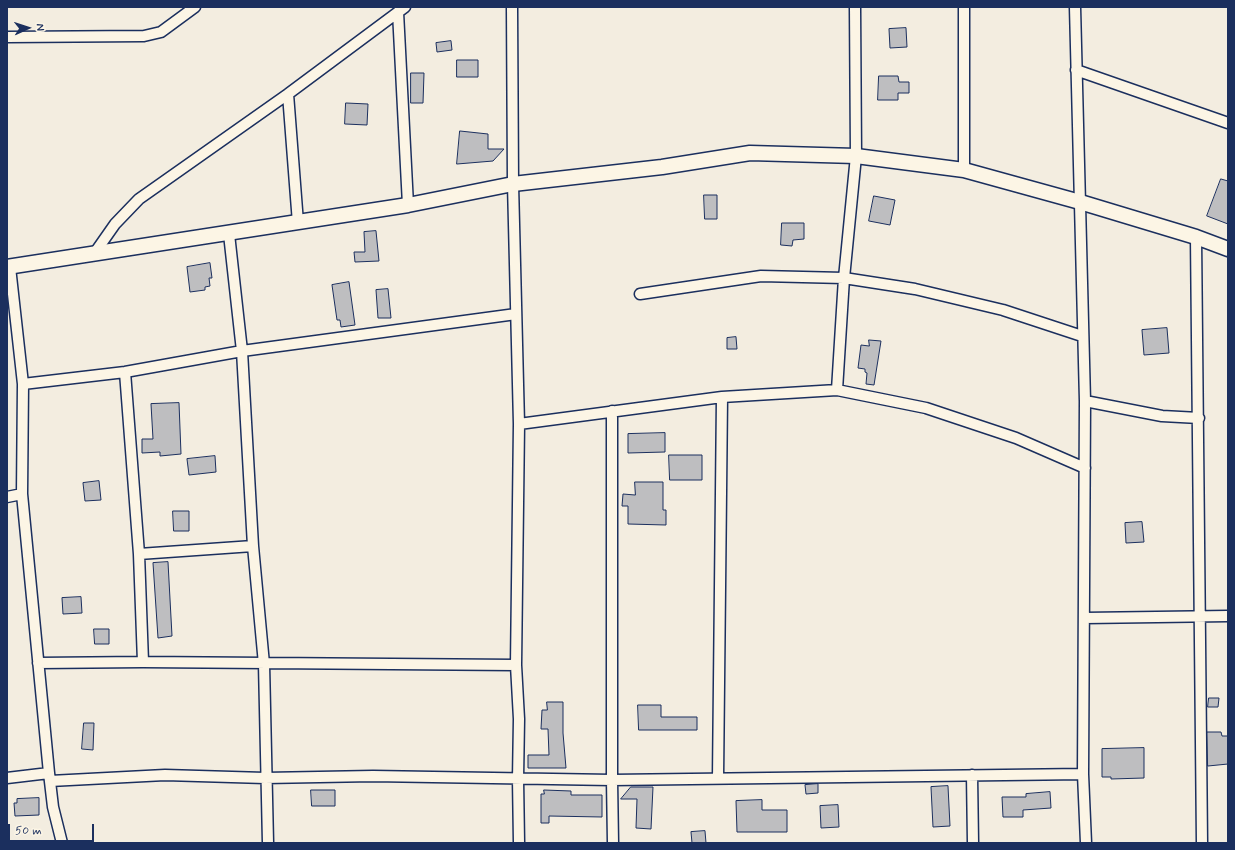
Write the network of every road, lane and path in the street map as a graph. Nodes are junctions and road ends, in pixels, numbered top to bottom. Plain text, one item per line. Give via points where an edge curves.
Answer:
1 (195, 7) edge
2 (512, 7) edge
3 (855, 7) edge
4 (964, 7) edge
5 (1075, 7) edge
6 (401, 10) edge
7 (7, 37) edge
8 (1076, 70) junction
9 (288, 94) junction
10 (1228, 123) edge
11 (856, 156) junction
12 (964, 170) junction
13 (513, 184) junction
14 (1080, 202) junction
15 (408, 205) junction
16 (298, 222) junction
17 (229, 234) junction
18 (1196, 237) junction
19 (1228, 249) edge
20 (94, 254) junction
21 (8, 267) edge
22 (844, 278) junction
23 (640, 294) dead end
24 (516, 314) junction
25 (1082, 336) junction
26 (242, 351) junction
27 (125, 372) junction
28 (23, 384) junction
29 (837, 390) junction
30 (722, 397) junction
31 (1085, 401) junction
32 (612, 411) junction
33 (1198, 418) junction
34 (519, 424) junction
35 (1085, 468) junction
36 (22, 494) junction
37 (7, 497) edge
38 (253, 546) junction
39 (138, 554) junction
40 (1198, 616) junction
41 (1228, 616) edge
42 (1085, 618) junction
43 (143, 662) junction
44 (38, 663) junction
45 (264, 664) junction
46 (516, 665) junction
47 (1083, 774) junction
48 (972, 775) junction
49 (49, 777) junction
50 (7, 778) edge
51 (265, 778) junction
52 (718, 778) junction
53 (518, 780) junction
54 (612, 780) junction
55 (62, 843) edge
56 (268, 843) edge
57 (519, 843) edge
58 (613, 843) edge
59 (973, 843) edge
60 (1086, 843) edge
61 (1202, 843) edge

1 - 7 street via 161,32 144,36
2 - 13 street
3 - 11 street
4 - 12 street
5 - 8 street
6 - 9 street
6 - 15 street
8 - 10 street
8 - 14 street
9 - 16 street
9 - 20 street via 139,199 115,224
11 - 12 street
11 - 13 street via 750,153 662,167
11 - 22 street
12 - 14 street
13 - 15 street
13 - 24 street
14 - 18 street
14 - 25 street
15 - 16 street
16 - 17 street
17 - 20 street
17 - 26 street
18 - 19 street
18 - 33 street
20 - 21 street
21 - 28 street
22 - 23 street via 761,276
22 - 25 street via 915,289 1003,310
22 - 29 street
24 - 26 street
24 - 34 street
25 - 31 street
26 - 27 street
26 - 38 street
27 - 28 street
27 - 39 street
28 - 36 street
29 - 30 street
29 - 35 street via 926,408 1016,438
30 - 32 street
30 - 52 street
31 - 33 street via 1162,416
31 - 35 street
32 - 34 street
32 - 54 street
33 - 40 street
34 - 46 street
35 - 42 street
36 - 37 street
36 - 44 street
38 - 39 street
38 - 45 street
39 - 43 street
40 - 41 street
40 - 42 street
40 - 61 street
42 - 47 street
43 - 44 street
43 - 45 street
44 - 49 street
45 - 46 street
45 - 51 street
46 - 53 street via 519,719
47 - 48 street
47 - 60 street
48 - 52 street
48 - 59 street
49 - 50 street
49 - 51 street via 165,775
49 - 55 street
51 - 53 street via 373,776
51 - 56 street
52 - 54 street
53 - 54 street
53 - 57 street
54 - 58 street

